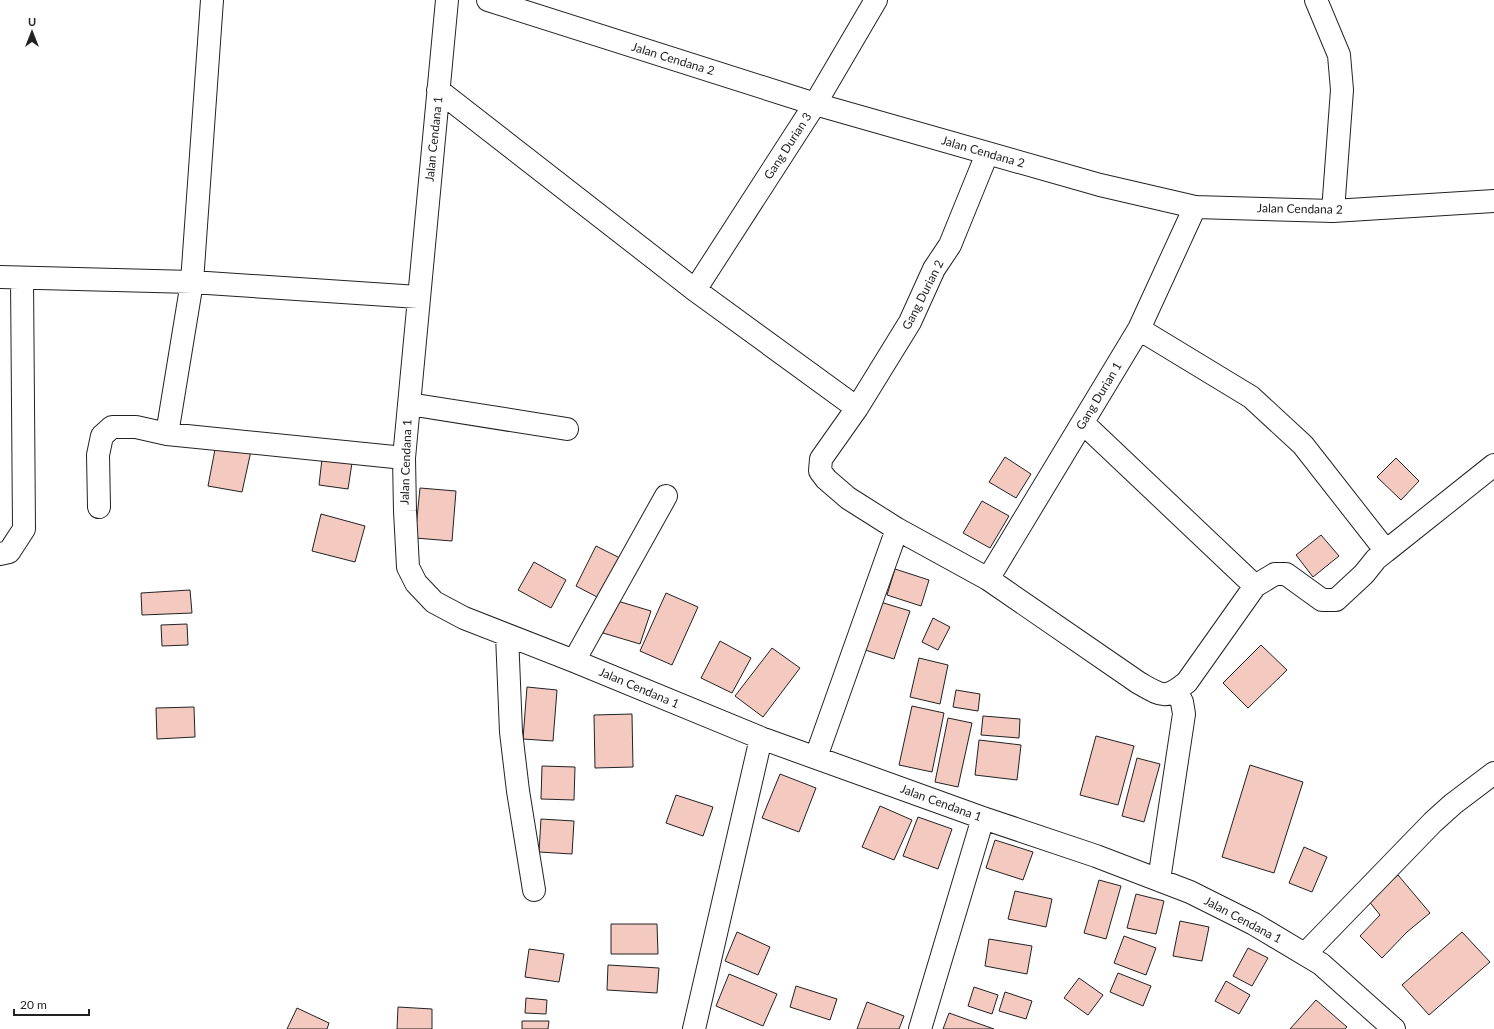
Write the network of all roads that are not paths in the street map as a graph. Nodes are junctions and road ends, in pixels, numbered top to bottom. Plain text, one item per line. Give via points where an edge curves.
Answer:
1 (212, 0) edge
2 (447, 0) edge
3 (488, 0) edge
4 (876, 0) edge
5 (1316, 0) edge
6 (438, 90) junction
7 (815, 104) junction
8 (987, 154) junction
9 (1494, 201) edge
10 (1195, 207) junction
11 (1333, 211) junction
12 (0, 277) edge
13 (22, 278) junction
14 (192, 282) junction
15 (695, 290) junction
16 (418, 297) junction
17 (1139, 329) junction
18 (409, 404) junction
19 (856, 408) junction
20 (1083, 423) junction
21 (567, 428) dead end
22 (167, 434) junction
23 (404, 458) junction
24 (1494, 465) edge
25 (666, 496) dead end
26 (99, 507) dead end
27 (897, 529) junction
28 (1386, 551) junction
29 (0, 554) edge
30 (988, 579) junction
31 (1255, 586) junction
32 (507, 635) junction
33 (574, 661) junction
34 (1176, 691) junction
35 (761, 738) junction
36 (816, 758) junction
37 (1494, 773) edge
38 (982, 818) junction
39 (1159, 880) junction
40 (534, 890) dead end
41 (1305, 954) junction
42 (694, 1029) edge
43 (920, 1029) edge
44 (1394, 1029) edge

1 - 14 street
2 - 6 street, Jalan Cendana 1
3 - 7 street, Jalan Cendana 2
4 - 7 street, Gang Durian 3
5 - 11 street via 1338,55 1342,90
6 - 15 street
6 - 16 street, Jalan Cendana 1
7 - 8 street, Jalan Cendana 2
7 - 15 street, Gang Durian 3
8 - 10 street, Jalan Cendana 2 via 1100,185
8 - 19 street, Gang Durian 2 via 950,245 934,269 910,322
9 - 11 street, Jalan Cendana 2
10 - 11 street, Jalan Cendana 2
10 - 17 street, Gang Durian 1
12 - 13 street
13 - 14 street
13 - 29 street via 24,529 9,552
14 - 16 street
14 - 22 street
15 - 19 street
16 - 18 street, Jalan Cendana 1
17 - 20 street, Gang Durian 1
17 - 28 street via 1251,397 1303,445
18 - 21 street
18 - 23 street, Jalan Cendana 1
19 - 27 street, Gang Durian 2 via 821,459 820,471 848,498
20 - 30 street, Gang Durian 1
20 - 31 street
22 - 23 street
22 - 26 street via 136,427 112,427 102,436 98,455
23 - 32 street, Jalan Cendana 1 via 408,567 416,583 434,602 464,618
24 - 28 street
25 - 33 street
27 - 30 street
27 - 36 street
28 - 31 street via 1336,600 1322,600 1286,574 1275,574
30 - 34 street via 1157,693 1165,695
31 - 34 street via 1188,682
32 - 33 street, Jalan Cendana 1
32 - 40 street via 512,739
33 - 35 street, Jalan Cendana 1
34 - 39 street via 1182,702 1184,714
35 - 36 street, Jalan Cendana 1
35 - 42 street
36 - 38 street, Jalan Cendana 1
37 - 41 street via 1433,822
38 - 39 street, Jalan Cendana 1
38 - 43 street
39 - 41 street, Jalan Cendana 1 via 1190,892 1254,924
41 - 44 street, Jalan Cendana 1 via 1321,964

